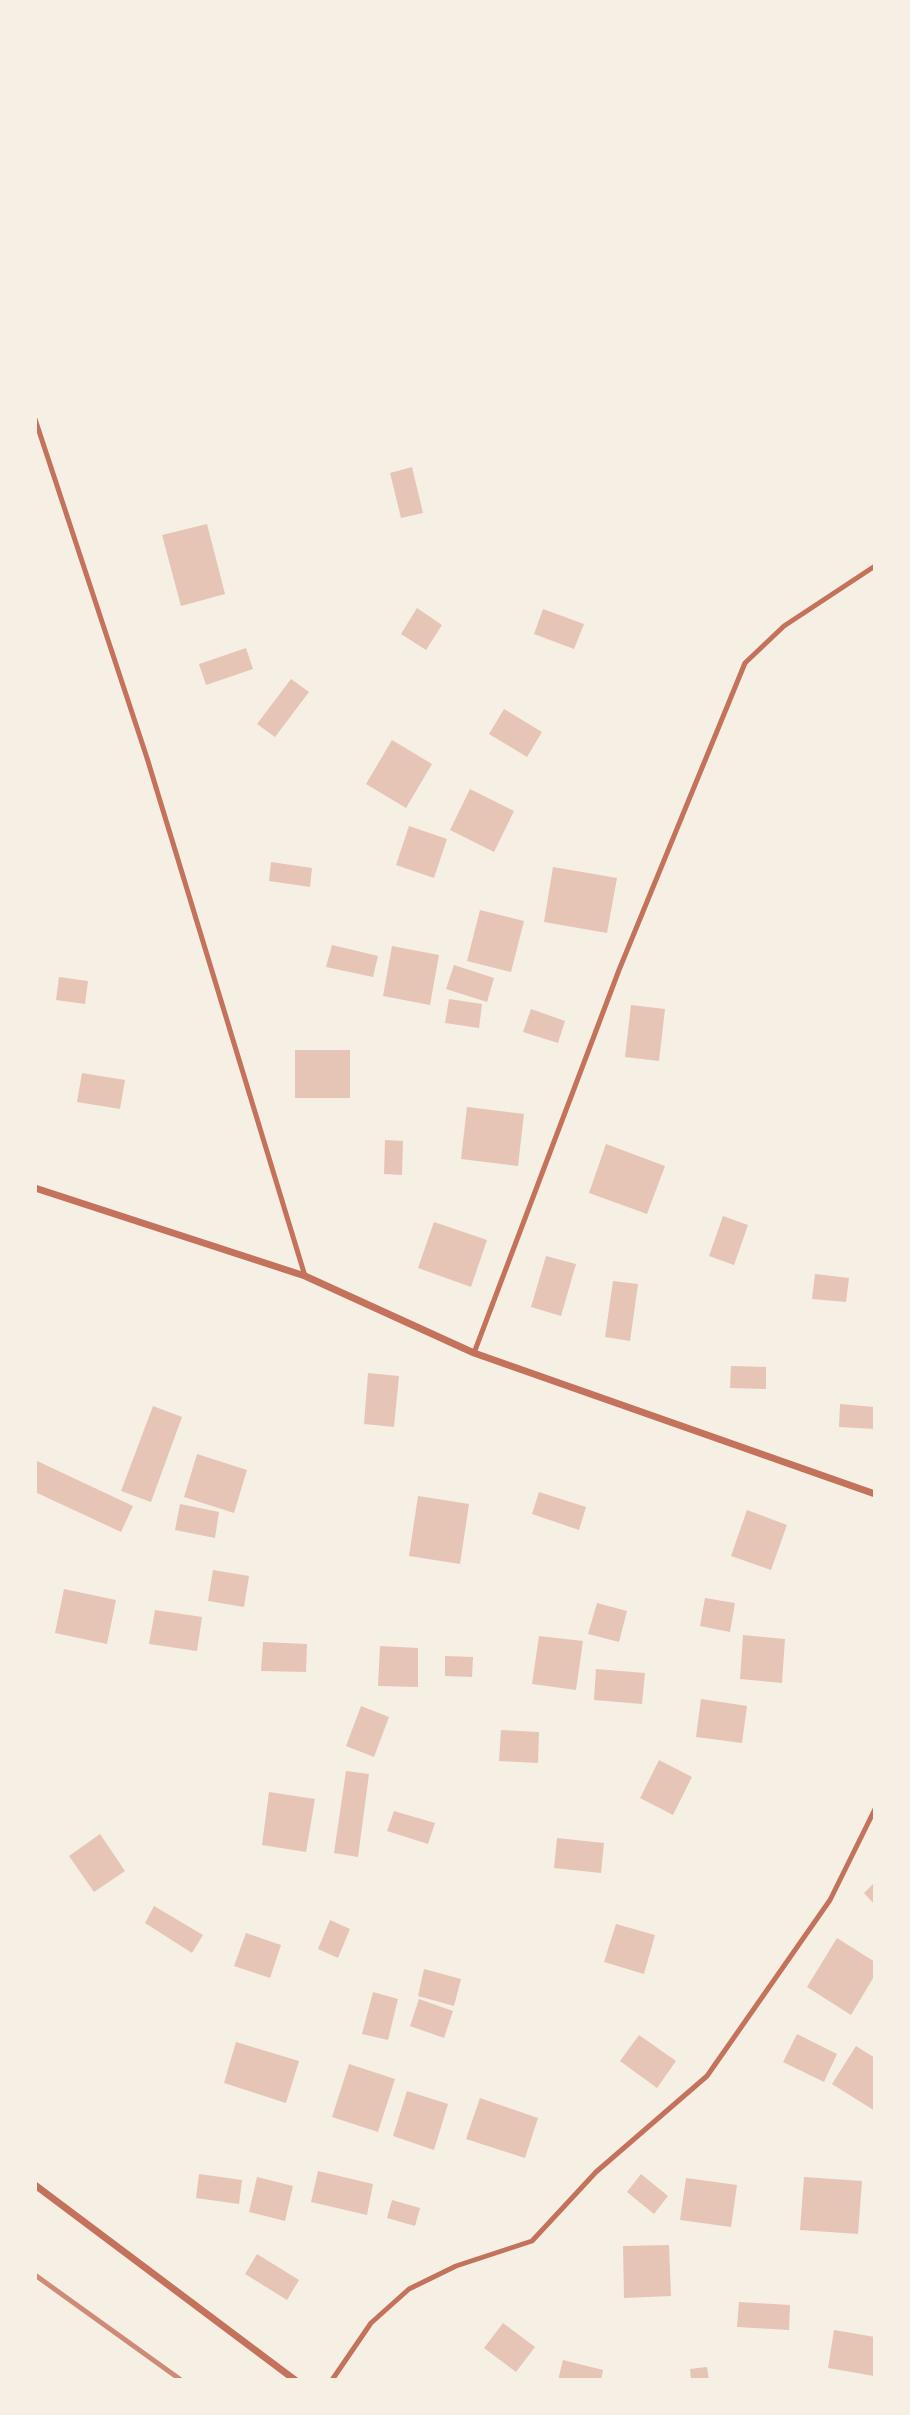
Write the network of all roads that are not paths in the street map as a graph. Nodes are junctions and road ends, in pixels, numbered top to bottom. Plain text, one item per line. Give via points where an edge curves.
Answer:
1 (35, 419) edge
2 (875, 566) edge
3 (35, 1188) edge
4 (304, 1276) junction
5 (474, 1353) junction
6 (875, 1494) edge
7 (875, 1810) edge
8 (35, 2185) edge
9 (295, 2380) edge
10 (332, 2380) edge

1 - 4 lane via 147,758
2 - 5 lane via 784,626 745,663 619,971
3 - 4 street
4 - 5 street
5 - 6 street
7 - 10 lane via 830,1900 707,2076 596,2172 532,2241 456,2266 409,2289 371,2323
8 - 9 street

